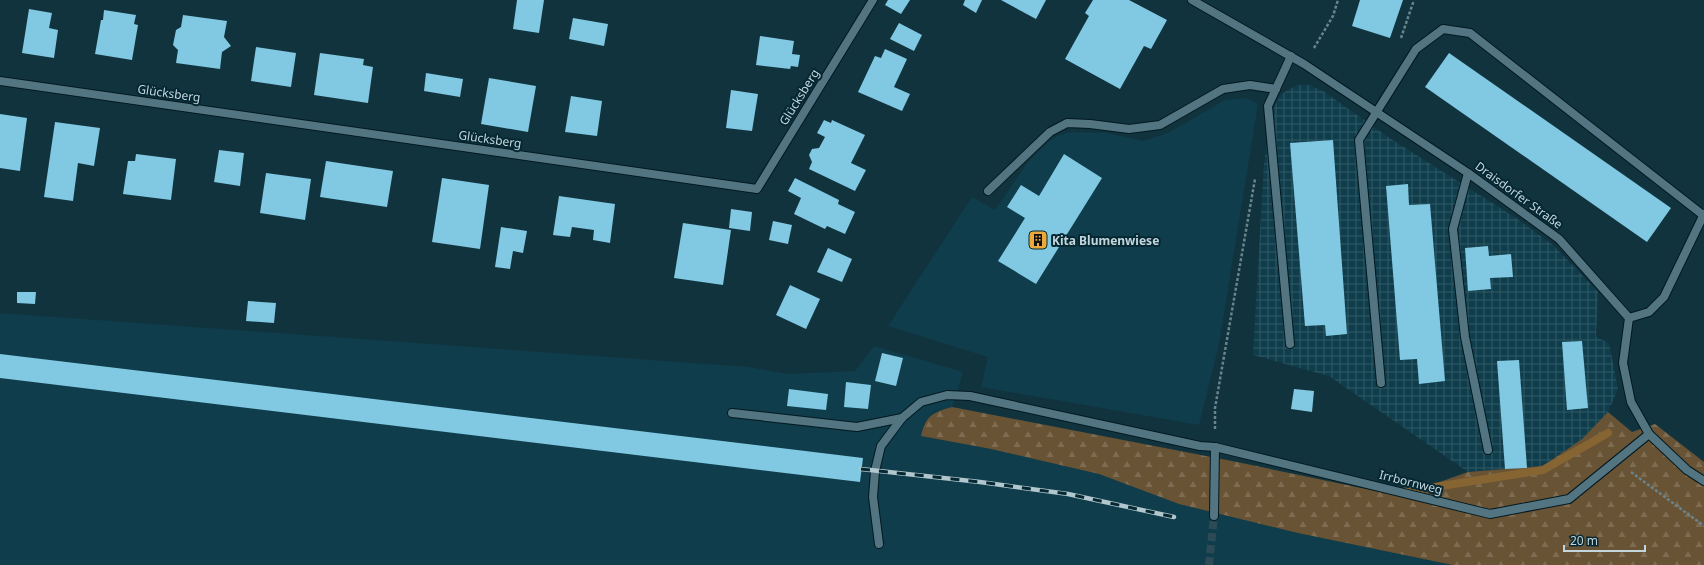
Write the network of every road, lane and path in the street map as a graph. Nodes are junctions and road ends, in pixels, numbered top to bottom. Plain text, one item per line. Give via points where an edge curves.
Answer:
1 (873, 0) edge
2 (1192, 0) edge
3 (1338, 0) edge
4 (1414, 0) edge
5 (1416, 49) junction
6 (1291, 56) junction
7 (1304, 64) junction
8 (0, 81) edge
9 (1276, 89) junction
10 (1376, 111) junction
11 (1468, 173) junction
12 (1256, 176) dead end
13 (988, 191) dead end
14 (1703, 214) edge
15 (1701, 229) edge
16 (1629, 318) junction
17 (1290, 344) dead end
18 (1381, 383) dead end
19 (732, 413) dead end
20 (902, 418) junction
21 (1648, 434) junction
22 (1215, 447) junction
23 (1488, 450) dead end
24 (1615, 460) junction
25 (1704, 481) edge
26 (1214, 516) tunnel mouth
27 (1704, 526) edge
28 (879, 544) dead end

1 - 8 street, Glücksberg via 756,189
2 - 6 street, Draisdorfer Straße
3 - 7 path via 1333,16
4 - 5 path via 1400,40
5 - 10 street
5 - 14 street via 1443,29 1470,33
6 - 7 street, Draisdorfer Straße
6 - 9 street
7 - 10 street, Draisdorfer Straße
9 - 13 street via 1250,85 1223,89 1160,125 1129,129 1067,123 1050,132
9 - 17 street via 1268,106
10 - 11 street, Draisdorfer Straße
10 - 18 street via 1359,140
11 - 16 street, Draisdorfer Straße via 1559,239
11 - 23 street via 1453,229 1465,338
12 - 22 path via 1215,408
14 - 15 street
15 - 16 street via 1664,297 1649,312
16 - 21 street via 1623,363 1631,402
19 - 20 street via 858,427
20 - 22 street, Irrbornweg via 921,402 947,395 970,396 1200,446
20 - 28 street, Irrbornweg via 881,446 875,471 874,497
21 - 24 street, Irrbornweg
21 - 25 street via 1687,470
22 - 24 street, Irrbornweg via 1490,514 1569,499
22 - 26 street
24 - 27 path

